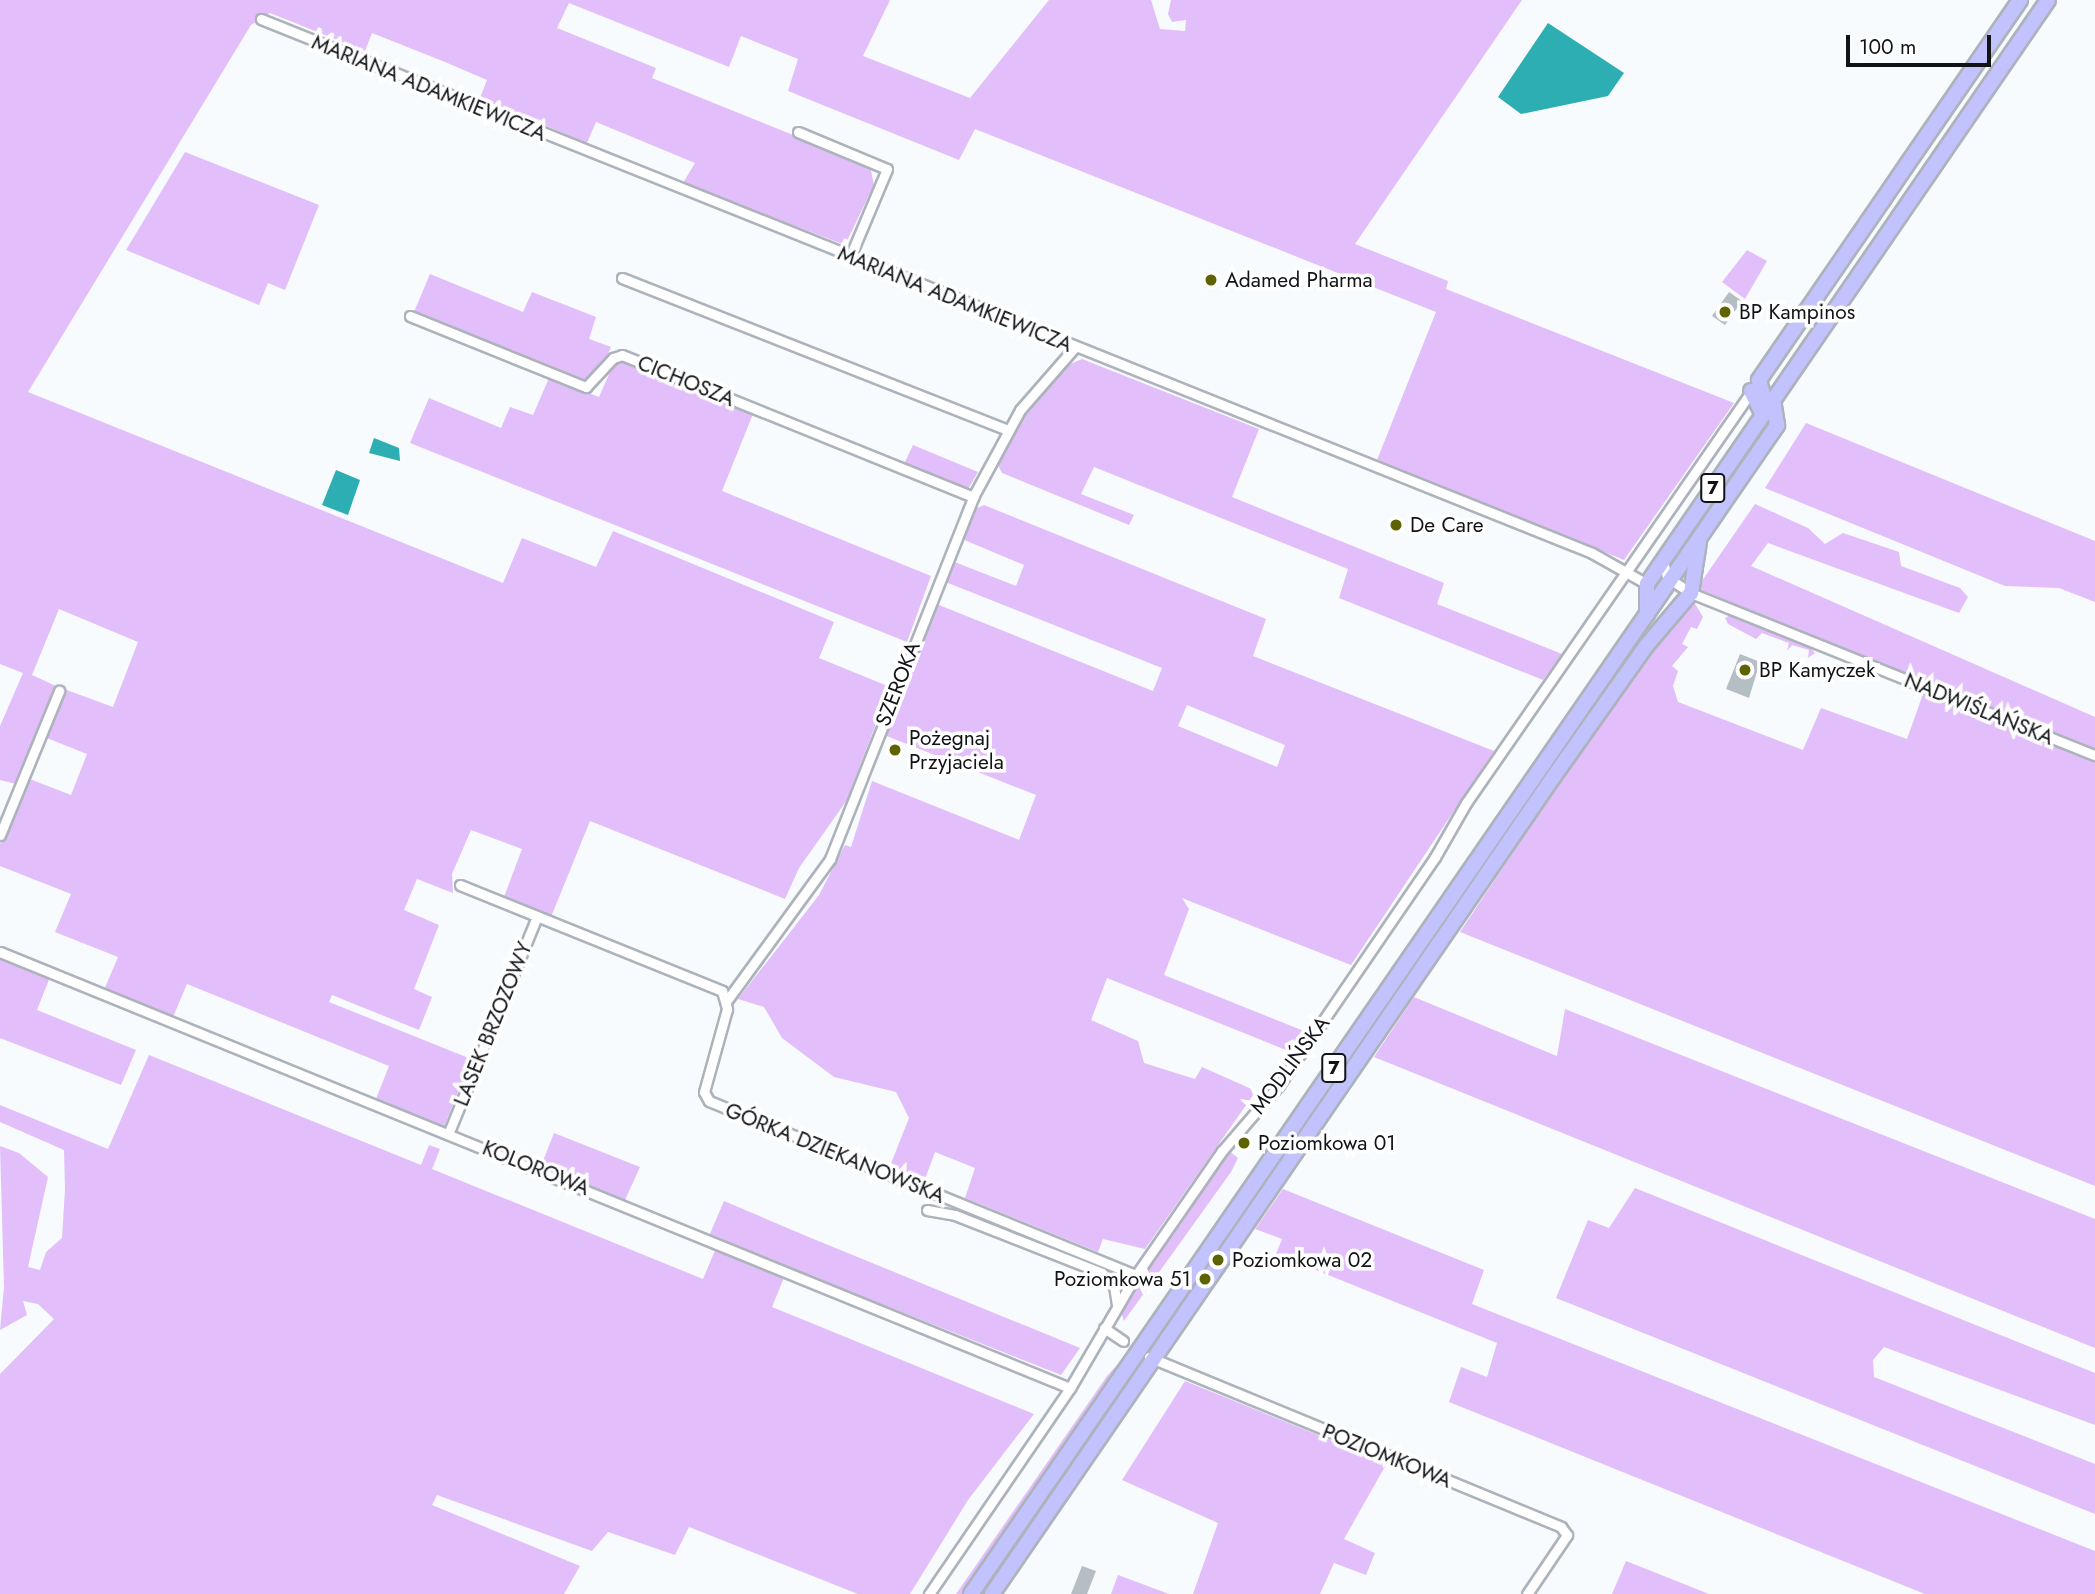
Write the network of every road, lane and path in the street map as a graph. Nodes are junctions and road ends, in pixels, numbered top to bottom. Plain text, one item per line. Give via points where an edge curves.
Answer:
1 (2020, 0) edge
2 (2048, 0) edge
3 (261, 19) dead end
4 (798, 132) dead end
5 (850, 257) junction
6 (1871, 258) junction
7 (1839, 263) junction
8 (622, 278) dead end
9 (410, 316) dead end
10 (1075, 347) junction
11 (1755, 386) junction
12 (1768, 407) junction
13 (1007, 430) junction
14 (973, 497) junction
15 (1699, 538) junction
16 (1663, 561) junction
17 (1627, 570) junction
18 (1671, 580) junction
19 (1647, 584) junction
20 (1691, 593) junction
21 (1647, 614) junction
22 (58, 691) dead end
23 (2095, 755) edge
24 (0, 835) edge
25 (460, 885) dead end
26 (537, 916) junction
27 (0, 952) edge
28 (728, 999) junction
29 (449, 1132) junction
30 (928, 1210) dead end
31 (1136, 1275) junction
32 (1117, 1305) junction
33 (1104, 1328) junction
34 (1123, 1341) dead end
35 (1139, 1351) junction
36 (1156, 1361) junction
37 (1070, 1388) junction
38 (929, 1594) edge
39 (971, 1594) edge
40 (992, 1594) edge
41 (1527, 1594) edge

1 - 7 highway
2 - 6 highway, 7
3 - 5 street, MARIANA ADAMKIEWICZA
4 - 5 street via 887,169
5 - 10 street, MARIANA ADAMKIEWICZA
6 - 7 highway
6 - 12 highway, 7
7 - 11 highway
8 - 13 street
9 - 14 street, CICHOSZA via 586,387 613,358 622,355
10 - 13 street, SZEROKA
10 - 17 street, MARIANA ADAMKIEWICZA
11 - 12 highway
11 - 17 street, MODLIŃSKA
12 - 15 highway, 7 via 1777,425
12 - 16 highway, 7
13 - 14 street, SZEROKA
14 - 28 street, SZEROKA via 830,859
15 - 18 highway, 7
15 - 20 highway
16 - 18 street
16 - 19 highway, 7
17 - 19 street, MARIANA ADAMKIEWICZA
17 - 31 street, MODLIŃSKA via 1279,1085 1222,1151
18 - 20 street, NADWIŚLAŃSKA
18 - 21 highway, 7
19 - 21 highway
20 - 23 street, NADWIŚLAŃSKA
20 - 36 highway via 1646,646 1554,776
21 - 35 highway, 7
22 - 24 street
25 - 26 street
26 - 28 street via 710,986
26 - 29 street, LASEK BRZOZOWY
27 - 29 street, KOLOROWA
28 - 31 street, GÓRKA DZIEKANOWSKA via 704,1092 709,1101
29 - 37 street, KOLOROWA
30 - 32 street via 951,1214 1102,1273 1114,1286
31 - 32 street, MODLIŃSKA
32 - 33 street, MODLIŃSKA
33 - 34 street
33 - 37 street, MODLIŃSKA
35 - 36 street, POZIOMKOWA
35 - 39 highway, 7
36 - 40 highway
36 - 41 street, POZIOMKOWA via 1561,1527 1567,1535
37 - 38 street, MODLIŃSKA

